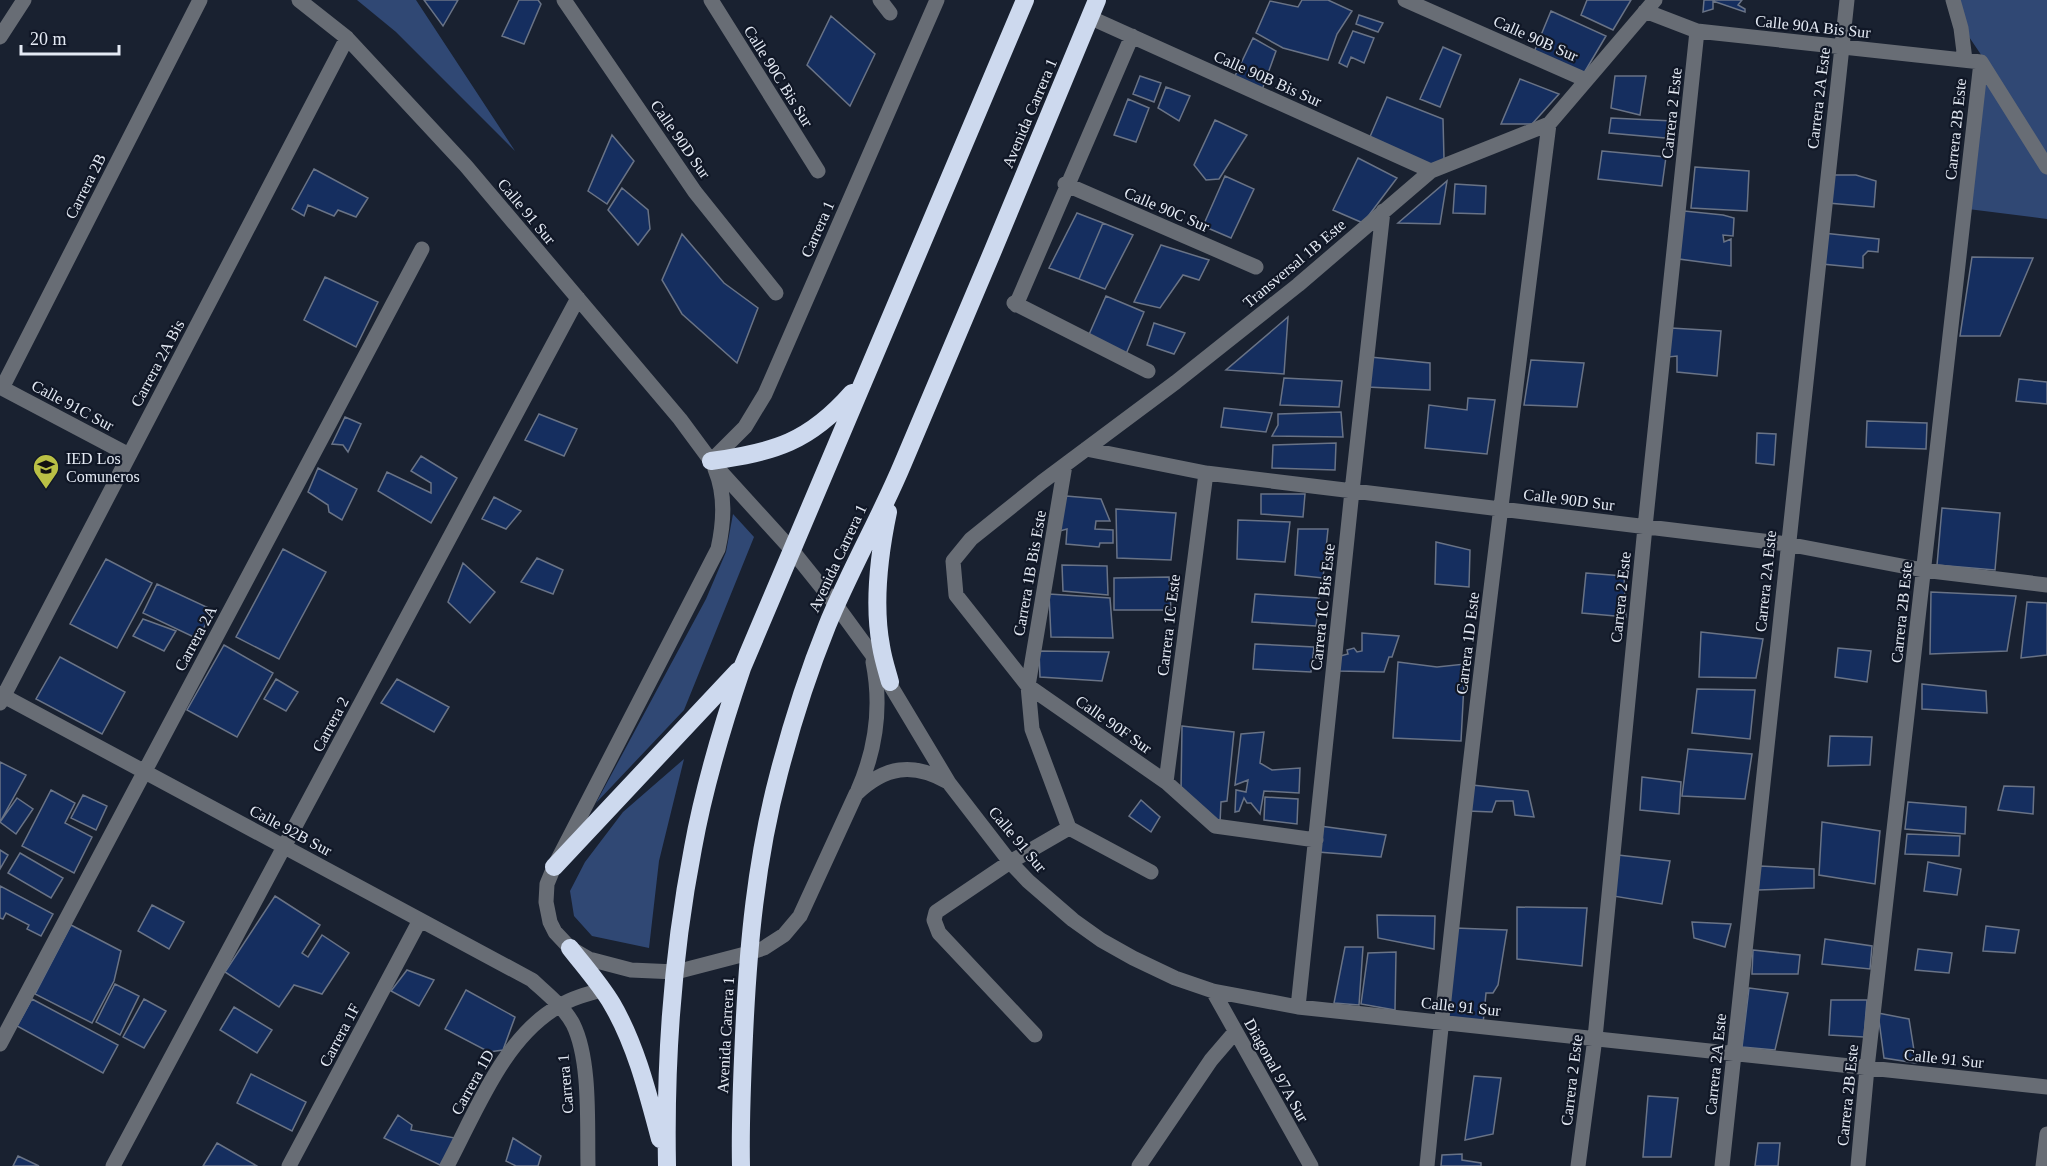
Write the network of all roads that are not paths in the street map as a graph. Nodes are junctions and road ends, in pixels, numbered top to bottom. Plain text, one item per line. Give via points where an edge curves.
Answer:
1 (24, 0) edge
2 (200, 0) edge
3 (299, 0) edge
4 (564, 0) edge
5 (711, 0) edge
6 (880, 0) edge
7 (937, 0) edge
8 (1025, 0) edge
9 (1096, 0) edge
10 (1405, 0) edge
11 (1847, 0) edge
12 (1953, 0) edge
13 (1650, 6) edge
14 (890, 13) dead end
15 (1089, 17) junction
16 (1697, 31) junction
17 (1132, 36) junction
18 (0, 37) edge
19 (347, 38) junction
20 (1842, 47) junction
21 (1965, 60) junction
22 (1981, 62) junction
23 (1586, 80) junction
24 (1549, 124) junction
25 (2047, 167) edge
26 (818, 171) dead end
27 (1431, 171) junction
28 (1066, 184) junction
29 (1383, 211) junction
30 (422, 249) dead end
31 (1256, 267) dead end
32 (776, 293) dead end
33 (578, 298) junction
34 (870, 363) junction
35 (1148, 371) dead end
36 (1, 388) edge
37 (1086, 449) junction
38 (129, 455) junction
39 (711, 461) junction
40 (903, 464) junction
41 (1065, 465) junction
42 (1206, 473) junction
43 (1352, 490) junction
44 (1501, 509) junction
45 (1645, 526) junction
46 (1787, 544) junction
47 (792, 549) junction
48 (953, 561) joint
49 (1923, 570) junction
50 (2047, 585) edge
51 (836, 605) junction
52 (871, 653) junction
53 (742, 668) junction
54 (890, 682) junction
55 (1028, 686) junction
56 (1, 698) edge
57 (145, 771) junction
58 (1166, 782) junction
59 (949, 783) junction
60 (856, 794) junction
61 (1069, 828) junction
62 (1316, 840) junction
63 (284, 847) junction
64 (1010, 862) junction
65 (554, 867) junction
66 (1151, 872) dead end
67 (420, 920) junction
68 (570, 948) junction
69 (749, 953) junction
70 (676, 972) junction
71 (602, 990) junction
72 (1213, 991) junction
73 (559, 1006) junction
74 (1298, 1007) junction
75 (1441, 1022) junction
76 (1235, 1032) junction
77 (1035, 1035) dead end
78 (1595, 1038) junction
79 (0, 1044) edge
80 (1735, 1054) junction
81 (1867, 1068) junction
82 (2047, 1088) edge
83 (2047, 1134) edge
84 (113, 1166) edge
85 (289, 1166) edge
86 (447, 1166) edge
87 (588, 1166) edge
88 (667, 1166) edge
89 (741, 1166) edge
90 (1139, 1166) edge
91 (1311, 1166) edge
92 (1427, 1166) edge
93 (1578, 1166) edge
94 (1722, 1166) edge
95 (1858, 1166) edge
96 (2043, 1166) edge

1 - 18 street
2 - 36 street, Carrera 2B
3 - 19 street, Calle 91 Sur
4 - 32 street, Calle 90D Sur via 695,192
5 - 26 street, Calle 90C Bis Sur
6 - 14 street
7 - 39 street, Carrera 1 via 765,394 746,427
8 - 34 highway
9 - 15 highway, Avenida Carrera 1
10 - 23 street, Calle 90B Sur
11 - 20 street, Carrera 2A Este
12 - 21 street, Carrera 2B Este
13 - 16 street, Calle 90A Bis Sur
13 - 23 street, Transversal 1B Este
15 - 17 street, Calle 90B Bis Sur
15 - 40 highway, Avenida Carrera 1
16 - 20 street, Calle 90A Bis Sur
16 - 45 street, Carrera 2 Este
17 - 27 street, Calle 90B Bis Sur
17 - 28 street
19 - 33 street, Calle 91 Sur via 466,166
19 - 38 street, Carrera 2A Bis
20 - 21 street, Calle 90A Bis Sur
20 - 46 street, Carrera 2A Este
21 - 22 street, Calle 90A Bis Sur
22 - 25 street
22 - 49 street, Carrera 2B Este
23 - 24 street, Transversal 1B Este
24 - 27 street, Transversal 1B Este
24 - 44 street, Carrera 1D Este
27 - 29 street, Transversal 1B Este
28 - 31 street, Calle 90C Sur
28 - 35 street via 1015,304
29 - 37 street, Transversal 1B Este via 1299,285
29 - 43 street, Carrera 1C Bis Este
30 - 57 street, Carrera 2A
33 - 39 street, Calle 91 Sur
33 - 63 street, Carrera 2
34 - 39 highway via 854,391 832,416 806,435 777,449
34 - 47 highway
36 - 38 street, Calle 91C Sur
37 - 41 street, Transversal 1B Este
37 - 42 street, Calle 90D Sur
38 - 56 street, Carrera 2A Bis
39 - 47 street, Calle 91 Sur
39 - 65 street, Calle 91 Sur via 724,507 718,549
40 - 51 highway, Avenida Carrera 1
40 - 54 highway via 883,535 879,572 881,645
41 - 48 street, Transversal 1B Este via 971,539
41 - 55 street, Carrera 1B Bis Este
42 - 43 street, Calle 90D Sur
42 - 58 street, Carrera 1C Este
43 - 44 street, Calle 90D Sur
43 - 62 street, Carrera 1C Bis Este
44 - 45 street, Calle 90D Sur
44 - 75 street, Carrera 1D Este
45 - 46 street, Calle 90D Sur
45 - 78 street, Carrera 2 Este
46 - 49 street, Calle 90D Sur
46 - 80 street, Carrera 2A Este
47 - 51 street, Calle 91 Sur
47 - 53 highway
48 - 55 street, Calle 90F Sur via 956,595
49 - 50 street, Calle 90D Sur
49 - 81 street, Carrera 2B Este
51 - 52 street, Calle 91 Sur
51 - 69 highway, Avenida Carrera 1 via 794,718 778,776 763,846
52 - 54 street, Calle 91 Sur
52 - 60 street via 877,725
53 - 65 highway
53 - 70 highway via 722,727 693,848
54 - 59 street, Calle 91 Sur
55 - 58 street, Calle 90F Sur
55 - 61 street, Carrera 1B Bis Este via 1032,729
56 - 57 street, Calle 92B Sur
57 - 63 street, Calle 92B Sur
57 - 79 street, Carrera 2A
58 - 62 street, Calle 90F Sur via 1215,826
59 - 60 street, Calle 91 Sur via 918,769 900,769 868,782
59 - 64 street, Calle 91 Sur
60 - 69 street, Calle 91 Sur via 800,916 784,935
61 - 64 street
61 - 66 street
62 - 74 street, Carrera 1C Bis Este
63 - 67 street, Calle 92B Sur
63 - 84 street, Carrera 2
64 - 72 street, Calle 91 Sur via 1073,920 1101,940 1174,978
64 - 77 street via 936,912 934,920 939,933
65 - 68 street, Calle 91 Sur via 547,884 546,902 555,932
67 - 73 street, Calle 92B Sur via 532,980
67 - 85 street, Carrera 1F
68 - 70 street, Calle 91 Sur via 631,970
68 - 71 highway
69 - 70 street, Calle 91 Sur
69 - 89 highway, Avenida Carrera 1
70 - 88 highway via 668,1070
71 - 73 street, Carrera 1D
71 - 88 highway via 629,1039
72 - 74 street, Calle 91 Sur
72 - 76 street, Diagonal 97A Sur
73 - 86 street, Carrera 1D via 542,1017 505,1057
73 - 87 street, Carrera 1 via 573,1023 580,1045
74 - 75 street, Calle 91 Sur
75 - 78 street, Calle 91 Sur
75 - 92 street, Carrera 1D Este
76 - 90 street via 1211,1060
76 - 91 street, Diagonal 97A Sur
78 - 80 street, Calle 91 Sur
78 - 93 street, Carrera 2 Este
80 - 81 street, Calle 91 Sur
80 - 94 street, Carrera 2A Este
81 - 82 street, Calle 91 Sur
81 - 95 street, Carrera 2B Este
83 - 96 street

